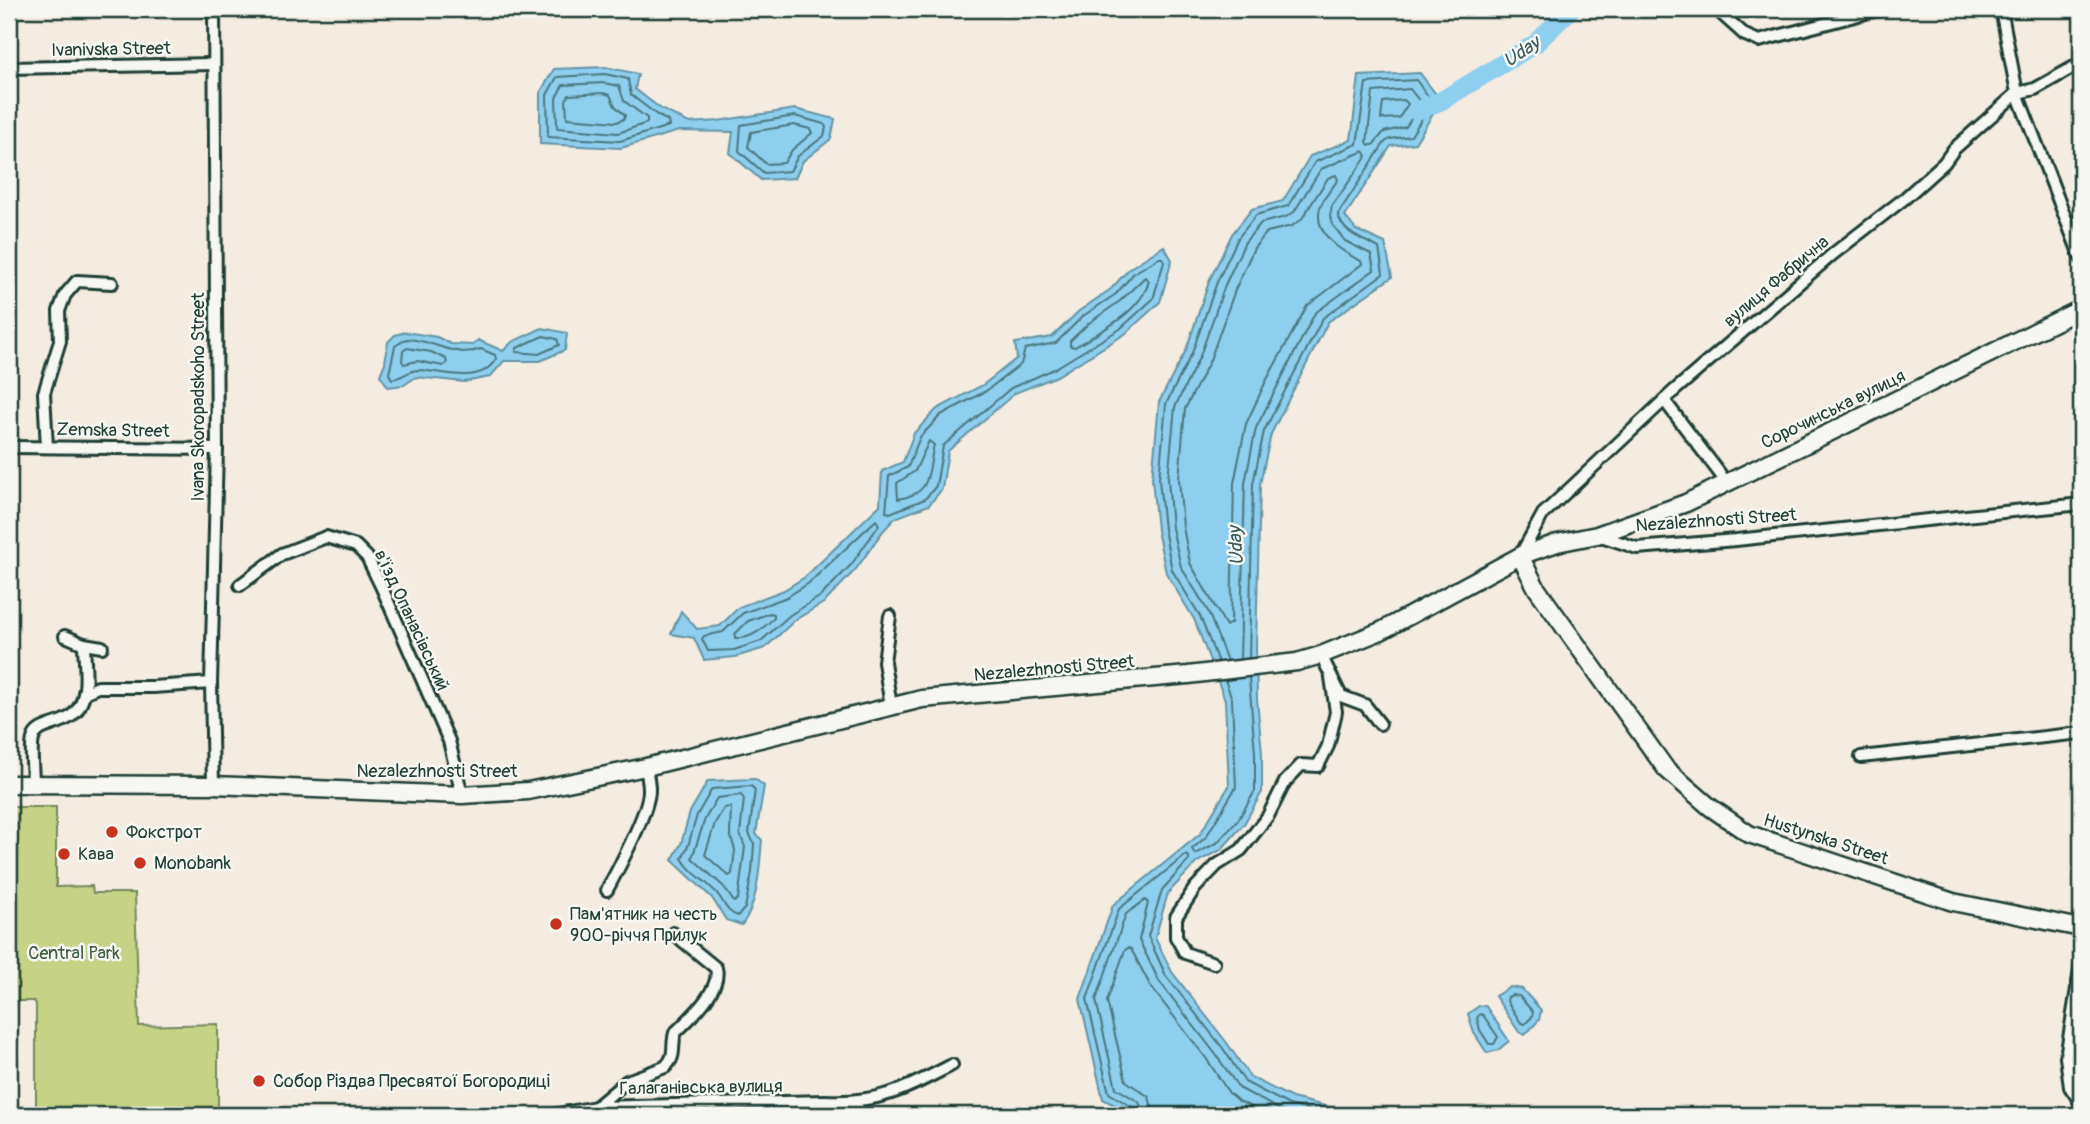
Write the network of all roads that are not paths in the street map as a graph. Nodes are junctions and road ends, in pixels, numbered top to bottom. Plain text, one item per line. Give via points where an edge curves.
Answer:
1 (214, 9) edge
2 (1716, 9) edge
3 (1881, 9) edge
4 (2001, 9) edge
5 (1869, 10) edge
6 (2081, 62) edge
7 (214, 64) junction
8 (9, 68) edge
9 (2018, 93) junction
10 (2081, 258) edge
11 (112, 283) dead end
12 (2081, 309) edge
13 (1664, 400) junction
14 (9, 447) edge
15 (47, 447) junction
16 (217, 449) junction
17 (1727, 483) junction
18 (2081, 504) edge
19 (1597, 534) junction
20 (1520, 556) junction
21 (240, 585) dead end
22 (890, 616) dead end
23 (65, 636) dead end
24 (84, 644) junction
25 (102, 647) dead end
26 (1321, 655) junction
27 (1331, 677) junction
28 (211, 683) junction
29 (85, 693) junction
30 (891, 706) junction
31 (1380, 724) dead end
32 (2081, 733) edge
33 (1861, 757) dead end
34 (646, 767) junction
35 (9, 783) edge
36 (33, 783) junction
37 (213, 785) junction
38 (462, 794) junction
39 (607, 890) dead end
40 (2081, 928) edge
41 (673, 933) dead end
42 (1214, 963) dead end
43 (2081, 964) edge
44 (952, 1065) dead end
45 (852, 1102) junction
46 (2081, 1104) edge
47 (596, 1107) junction
48 (552, 1115) edge
49 (864, 1115) edge

1 - 7 street, Ivana Skoropadskoho Street
2 - 5 street via 1745,35 1759,41
3 - 5 street
4 - 9 street
6 - 9 street, вулиця Фабрична via 2035,89
7 - 8 street, Ivanivska Street
7 - 16 street, Ivana Skoropadskoho Street
9 - 10 street
9 - 13 street, вулиця Фабрична via 1905,198
11 - 15 street via 77,281 65,295 59,311 60,341 44,393
12 - 17 main road, Сорочинська вулиця
13 - 17 street
13 - 20 street, вулиця Фабрична via 1544,514
14 - 15 street, Zemska Street
15 - 16 street, Zemska Street
16 - 28 street, Ivana Skoropadskoho Street
17 - 19 main road, Сорочинська вулиця via 1686,503
18 - 19 street, Nezalezhnosti Street via 1637,548
19 - 20 main road, Nezalezhnosti Street
20 - 26 main road, Nezalezhnosti Street via 1381,631
20 - 40 main road, Hustynska Street via 1537,589 1666,769 1749,834 1953,902
21 - 38 street, в'їзд Опанасівський via 282,554 326,537 356,546 372,568 449,741
22 - 30 street via 884,662
23 - 24 street
24 - 25 street
24 - 29 street
26 - 27 street
26 - 30 main road, Nezalezhnosti Street via 1188,675 922,699
27 - 31 street via 1341,696 1365,705
27 - 42 street via 1336,712 1318,766 1301,765 1285,782 1268,816 1241,850 1217,865 1176,917 1176,937 1185,953
28 - 29 street via 97,687
28 - 37 street, Ivana Skoropadskoho Street
29 - 36 street via 76,714 64,723 40,729 33,738
30 - 34 main road, Nezalezhnosti Street
32 - 33 street
34 - 38 main road, Nezalezhnosti Street via 528,791
34 - 39 street via 648,800
35 - 36 main road, Nezalezhnosti Street
36 - 37 main road, Nezalezhnosti Street
37 - 38 main road, Nezalezhnosti Street
41 - 47 street via 716,968 717,979 701,1007 675,1033 670,1062 627,1082
43 - 46 street via 2066,1057 2070,1087
44 - 45 street, Галаганівська вулиця via 900,1092
45 - 47 street, Галаганівська вулиця
45 - 49 street
47 - 48 street, Галаганівська вулиця

